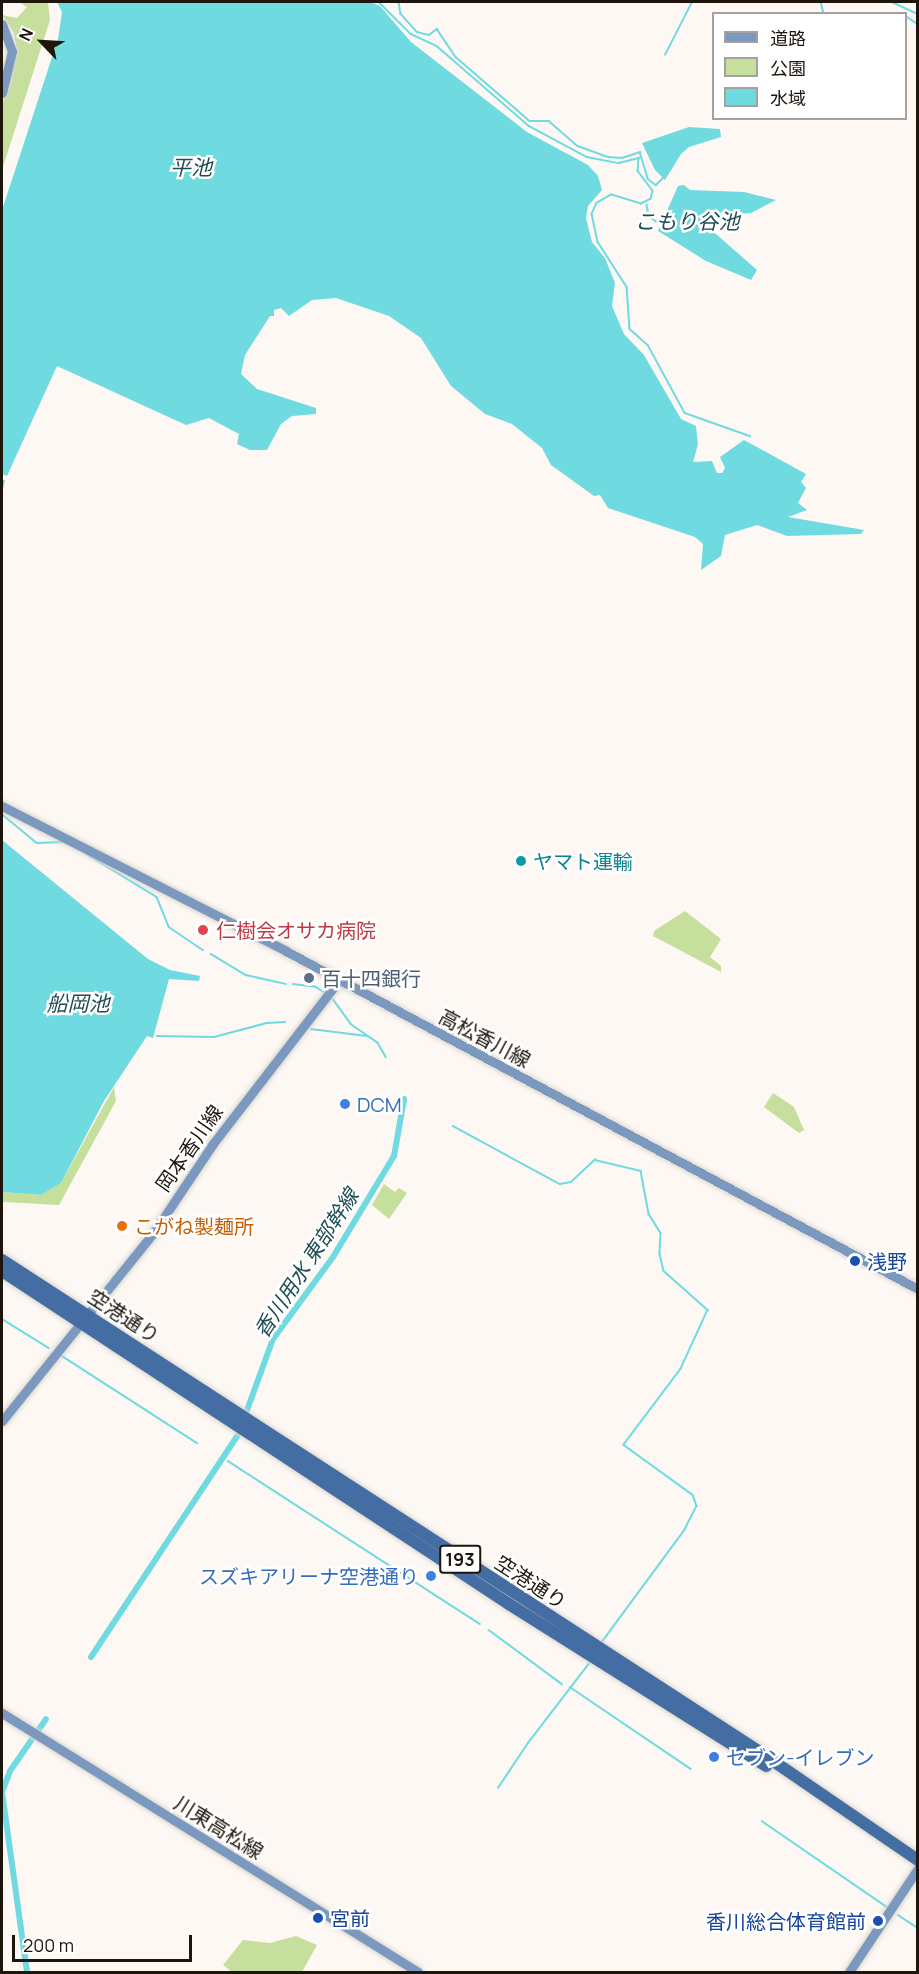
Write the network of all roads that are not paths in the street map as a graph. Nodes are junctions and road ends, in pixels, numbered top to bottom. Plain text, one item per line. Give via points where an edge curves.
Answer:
1 (2, 24) edge
2 (2, 93) edge
3 (2, 806) edge
4 (339, 980) junction
5 (2, 1260) edge
6 (2, 1271) edge
7 (918, 1289) edge
8 (82, 1318) junction
9 (2, 1421) edge
10 (2, 1713) edge
11 (917, 1867) edge
12 (418, 1972) edge
13 (849, 1972) edge

1 - 2 main road via 12,51
3 - 4 main road, 高松香川線
4 - 7 main road, 高松香川線
4 - 8 main road, 岡本香川線 via 202,1158 154,1232
5 - 8 highway, 空港通り / 193
6 - 8 highway, 空港通り / 193
8 - 9 main road, 岡本香川線
8 - 11 highway, 空港通り / 193 via 763,1754
10 - 12 main road, 川東高松線
11 - 13 main road

